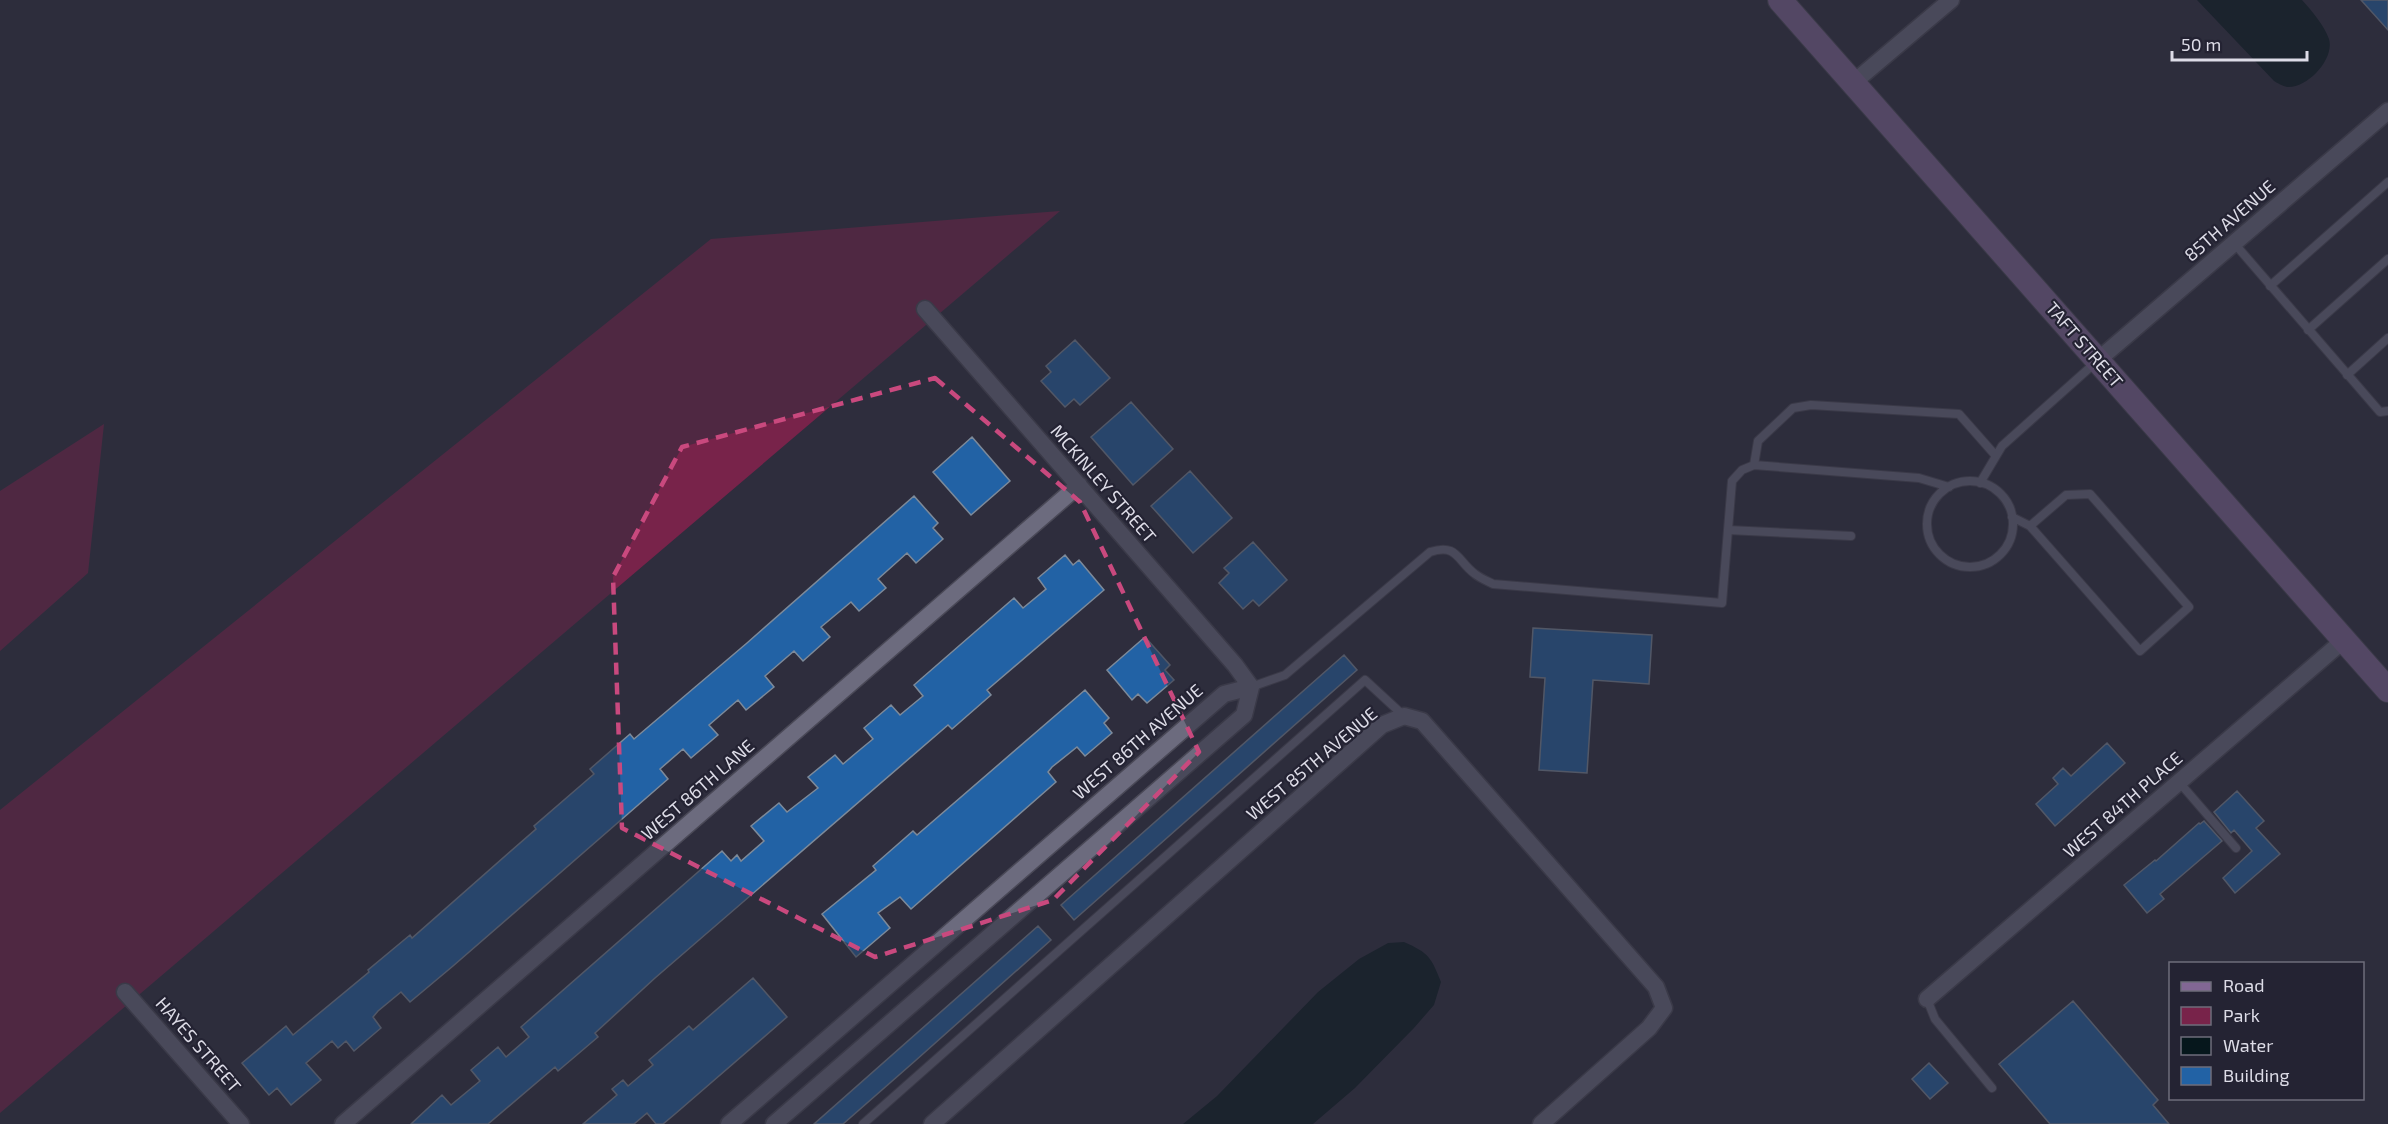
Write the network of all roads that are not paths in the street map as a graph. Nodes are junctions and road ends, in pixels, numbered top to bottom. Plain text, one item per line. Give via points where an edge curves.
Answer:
1 (1780, 0) edge
2 (1951, 0) edge
3 (1853, 83) junction
4 (2386, 116) edge
5 (2388, 182) edge
6 (2234, 243) junction
7 (2388, 259) edge
8 (2270, 286) junction
9 (925, 309) dead end
10 (2308, 330) junction
11 (2388, 338) edge
12 (2098, 360) junction
13 (2347, 375) junction
14 (2388, 411) edge
15 (1996, 456) junction
16 (1754, 465) junction
17 (1980, 483) junction
18 (1078, 485) junction
19 (1949, 487) junction
20 (2012, 517) junction
21 (2030, 526) junction
22 (1728, 530) junction
23 (1851, 536) dead end
24 (2344, 640) junction
25 (1251, 687) junction
26 (2388, 690) edge
27 (1404, 716) junction
28 (2179, 782) junction
29 (2235, 848) dead end
30 (125, 992) dead end
31 (1927, 999) joint
32 (1992, 1088) dead end
33 (241, 1124) edge
34 (343, 1124) edge
35 (729, 1124) edge
36 (774, 1124) edge
37 (863, 1124) edge
38 (932, 1124) edge
39 (1541, 1124) edge

1 - 3 main road, TAFT STREET
2 - 3 street
3 - 12 main road, TAFT STREET
4 - 6 street, 85TH AVENUE
5 - 8 lane
6 - 8 lane
6 - 12 street, 85TH AVENUE
7 - 10 lane
8 - 10 lane
9 - 18 street, MCKINLEY STREET
10 - 13 lane
11 - 13 lane
12 - 15 lane via 2002,446
12 - 24 main road, TAFT STREET
13 - 14 lane via 2380,412
15 - 16 lane via 1959,414 1811,405 1793,408 1758,441
15 - 17 lane
16 - 19 lane via 1919,478
16 - 22 lane via 1742,470 1732,481
17 - 19 lane
17 - 20 lane via 2002,495
18 - 25 street, MCKINLEY STREET
18 - 34 street, WEST 86TH LANE
19 - 20 lane via 1930,508 1927,523 1928,537 1935,550 1952,563 1972,567 1999,556 2013,531
20 - 21 lane
21 - 21 lane via 2140,651 2188,607 2090,494 2066,495
22 - 23 lane
22 - 25 lane via 1722,603 1493,584 1474,574 1456,553 1443,548 1430,552 1285,675
24 - 26 main road, TAFT STREET
24 - 28 street, WEST 84TH PLACE
25 - 35 street, WEST 86TH AVENUE via 1224,694
25 - 36 street via 1244,715
27 - 37 lane via 1365,680
27 - 38 street, WEST 85TH AVENUE via 1382,725
27 - 39 street, WEST 85TH AVENUE via 1422,721 1656,987 1664,1008 1649,1028
28 - 29 lane
28 - 31 street, WEST 84TH PLACE
30 - 33 street, HAYES STREET
31 - 32 lane via 1935,1019

